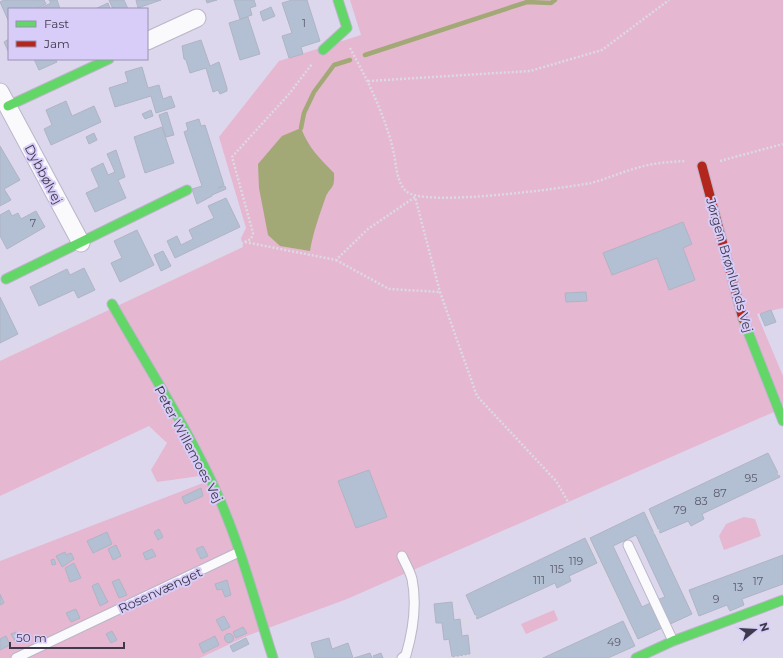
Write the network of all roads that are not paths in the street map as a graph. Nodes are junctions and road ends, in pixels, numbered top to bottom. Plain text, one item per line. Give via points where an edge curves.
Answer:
1 (338, 0) edge
2 (197, 18) dead end
3 (148, 41) edge
4 (323, 50) road end
5 (106, 60) edge
6 (4, 99) edge
7 (702, 166) road end
8 (187, 190) dead end
9 (81, 243) junction
10 (6, 280) dead end
11 (112, 304) road end
12 (776, 384) edge
13 (783, 421) edge
14 (628, 545) dead end
15 (239, 552) junction
16 (402, 556) dead end
17 (783, 600) edge
18 (673, 641) junction
19 (639, 656) edge
20 (16, 658) edge
21 (273, 658) edge
22 (402, 658) edge

1 - 4 street via 347,28
2 - 3 street
5 - 6 street, Dybbølvej
6 - 9 street, Dybbølvej
7 - 12 street, Jørgen Brønlunds Vej via 739,307
8 - 9 street
9 - 10 street
11 - 15 street, Peter Willemoes Vej via 201,461 220,501
12 - 13 street, Jørgen Brønlunds Vej
14 - 18 lane
15 - 20 lane, Rosenvænget
15 - 21 street, Peter Willemoes Vej
16 - 22 lane via 412,579 414,613 406,655
17 - 18 street
18 - 19 street

